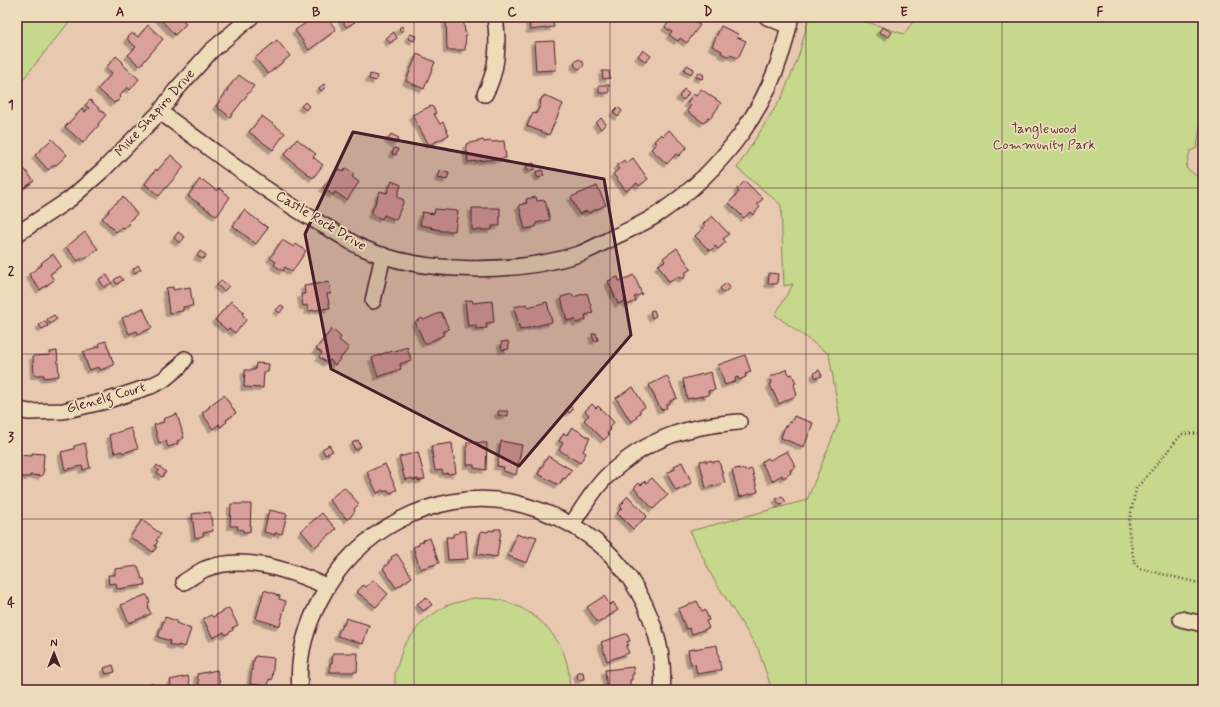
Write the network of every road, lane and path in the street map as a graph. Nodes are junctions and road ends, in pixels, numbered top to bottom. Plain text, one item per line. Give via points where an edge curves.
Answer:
1 (251, 17) edge
2 (495, 17) edge
3 (767, 17) edge
4 (790, 21) edge
5 (485, 94) dead end
6 (160, 112) junction
7 (17, 234) edge
8 (383, 255) junction
9 (373, 301) dead end
10 (185, 359) dead end
11 (17, 410) edge
12 (739, 422) dead end
13 (1203, 433) edge
14 (572, 524) junction
15 (184, 582) dead end
16 (1203, 584) edge
17 (326, 586) junction
18 (1181, 620) dead end
19 (1203, 624) edge
20 (300, 690) edge
21 (662, 690) edge

1 - 6 street, Mike Shapiro Drive via 211,51
2 - 5 street via 497,57 491,83
3 - 4 street
4 - 8 street, Castle Rock Drive via 774,73 764,96 741,134 704,177 660,213 580,254 539,264 448,269
6 - 7 street, Mike Shapiro Drive via 83,188
6 - 8 street, Castle Rock Drive via 309,217 362,248
8 - 9 street
10 - 11 street, Glenelg Court via 163,380 106,401 63,411
12 - 14 street via 673,434 639,450 606,478
13 - 16 path via 1182,434 1136,489 1129,522 1130,543 1136,565 1141,569
14 - 17 street via 545,512 511,502 470,500 444,504 417,512 386,527 349,556
14 - 21 street via 599,543 618,562 638,591 656,632 661,657
15 - 17 street via 204,569 239,563 276,568
17 - 20 street via 306,632 300,665
18 - 19 street

